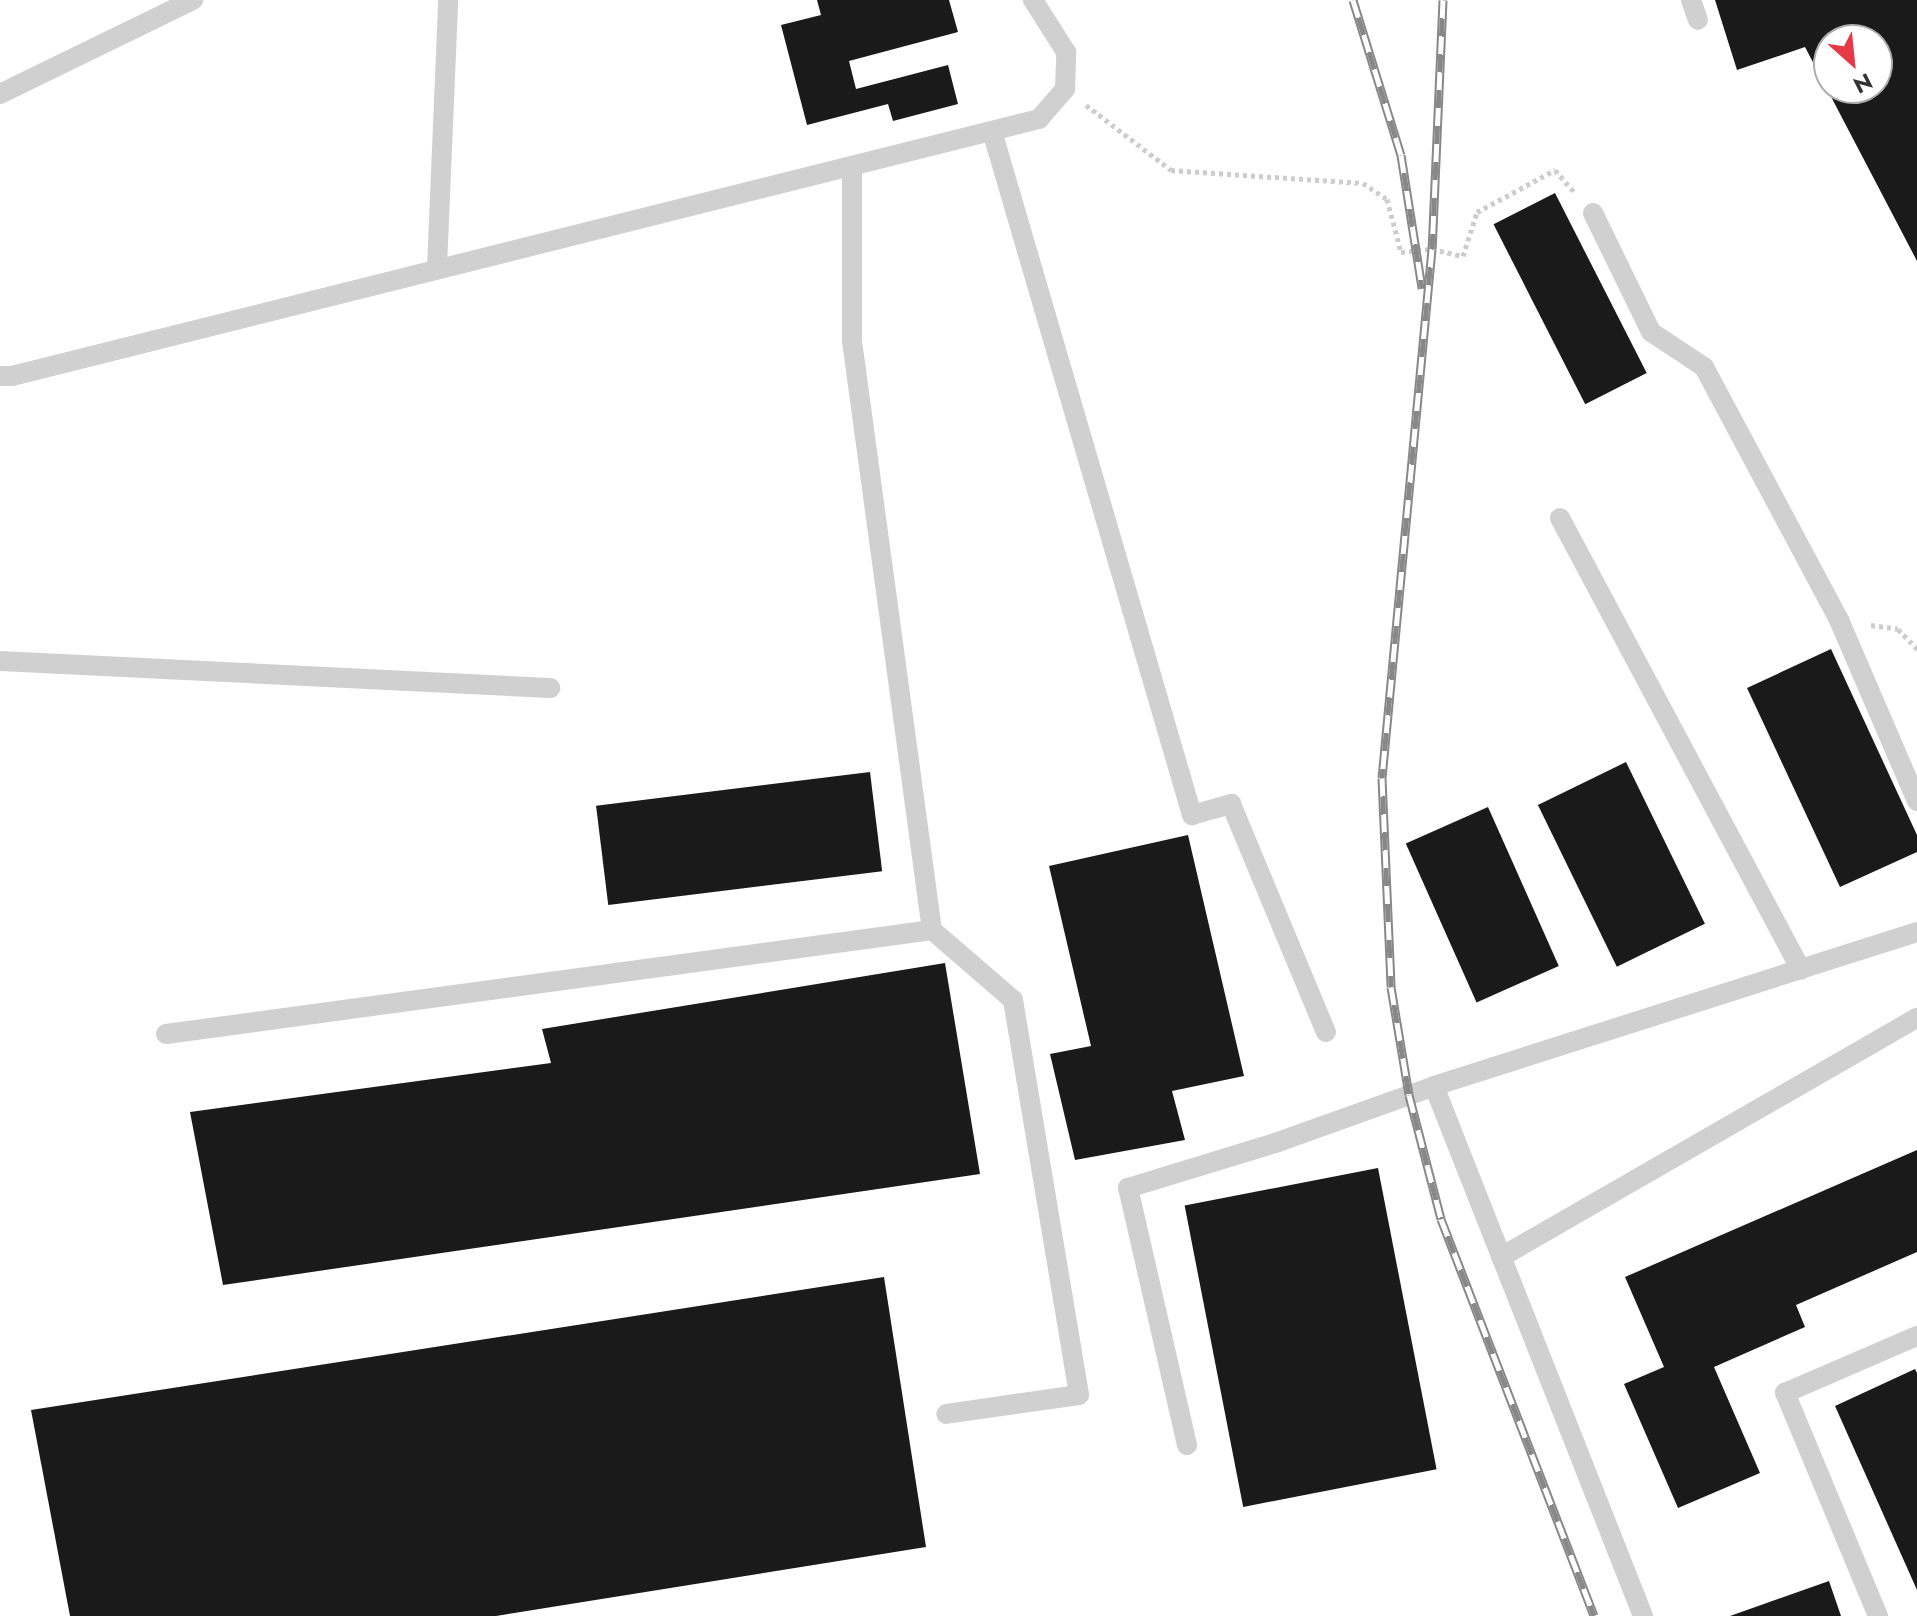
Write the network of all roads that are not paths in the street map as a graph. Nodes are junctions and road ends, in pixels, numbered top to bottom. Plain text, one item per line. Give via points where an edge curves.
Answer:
1 (193, 0) edge
2 (448, 0) edge
3 (1033, 0) edge
4 (1691, 0) edge
5 (1698, 20) dead end
6 (0, 94) edge
7 (992, 131) junction
8 (852, 167) junction
9 (1593, 213) road end
10 (437, 268) junction
11 (0, 376) edge
12 (1560, 518) dead end
13 (0, 661) edge
14 (550, 688) dead end
15 (1917, 801) edge
16 (932, 930) junction
17 (1917, 932) edge
18 (1801, 970) junction
19 (1917, 1018) edge
20 (1326, 1032) dead end
21 (166, 1034) dead end
22 (1434, 1086) junction
23 (1501, 1257) junction
24 (1917, 1336) edge
25 (946, 1414) dead end
26 (1187, 1445) dead end
27 (1643, 1616) edge
28 (1878, 1616) edge

1 - 6 lane
2 - 10 lane
3 - 7 lane via 1066,52 1065,89 1039,119
4 - 5 lane
7 - 8 lane
7 - 20 lane via 1192,815 1231,804
8 - 10 lane
8 - 16 lane via 852,341
9 - 15 lane via 1651,332 1704,367 1839,620
10 - 11 lane
12 - 18 lane
13 - 14 lane
16 - 21 lane
16 - 25 lane via 1013,1000 1079,1395
17 - 18 lane
18 - 22 lane
19 - 23 lane
22 - 23 lane
22 - 26 lane via 1128,1188
23 - 27 lane
24 - 28 lane via 1785,1393

